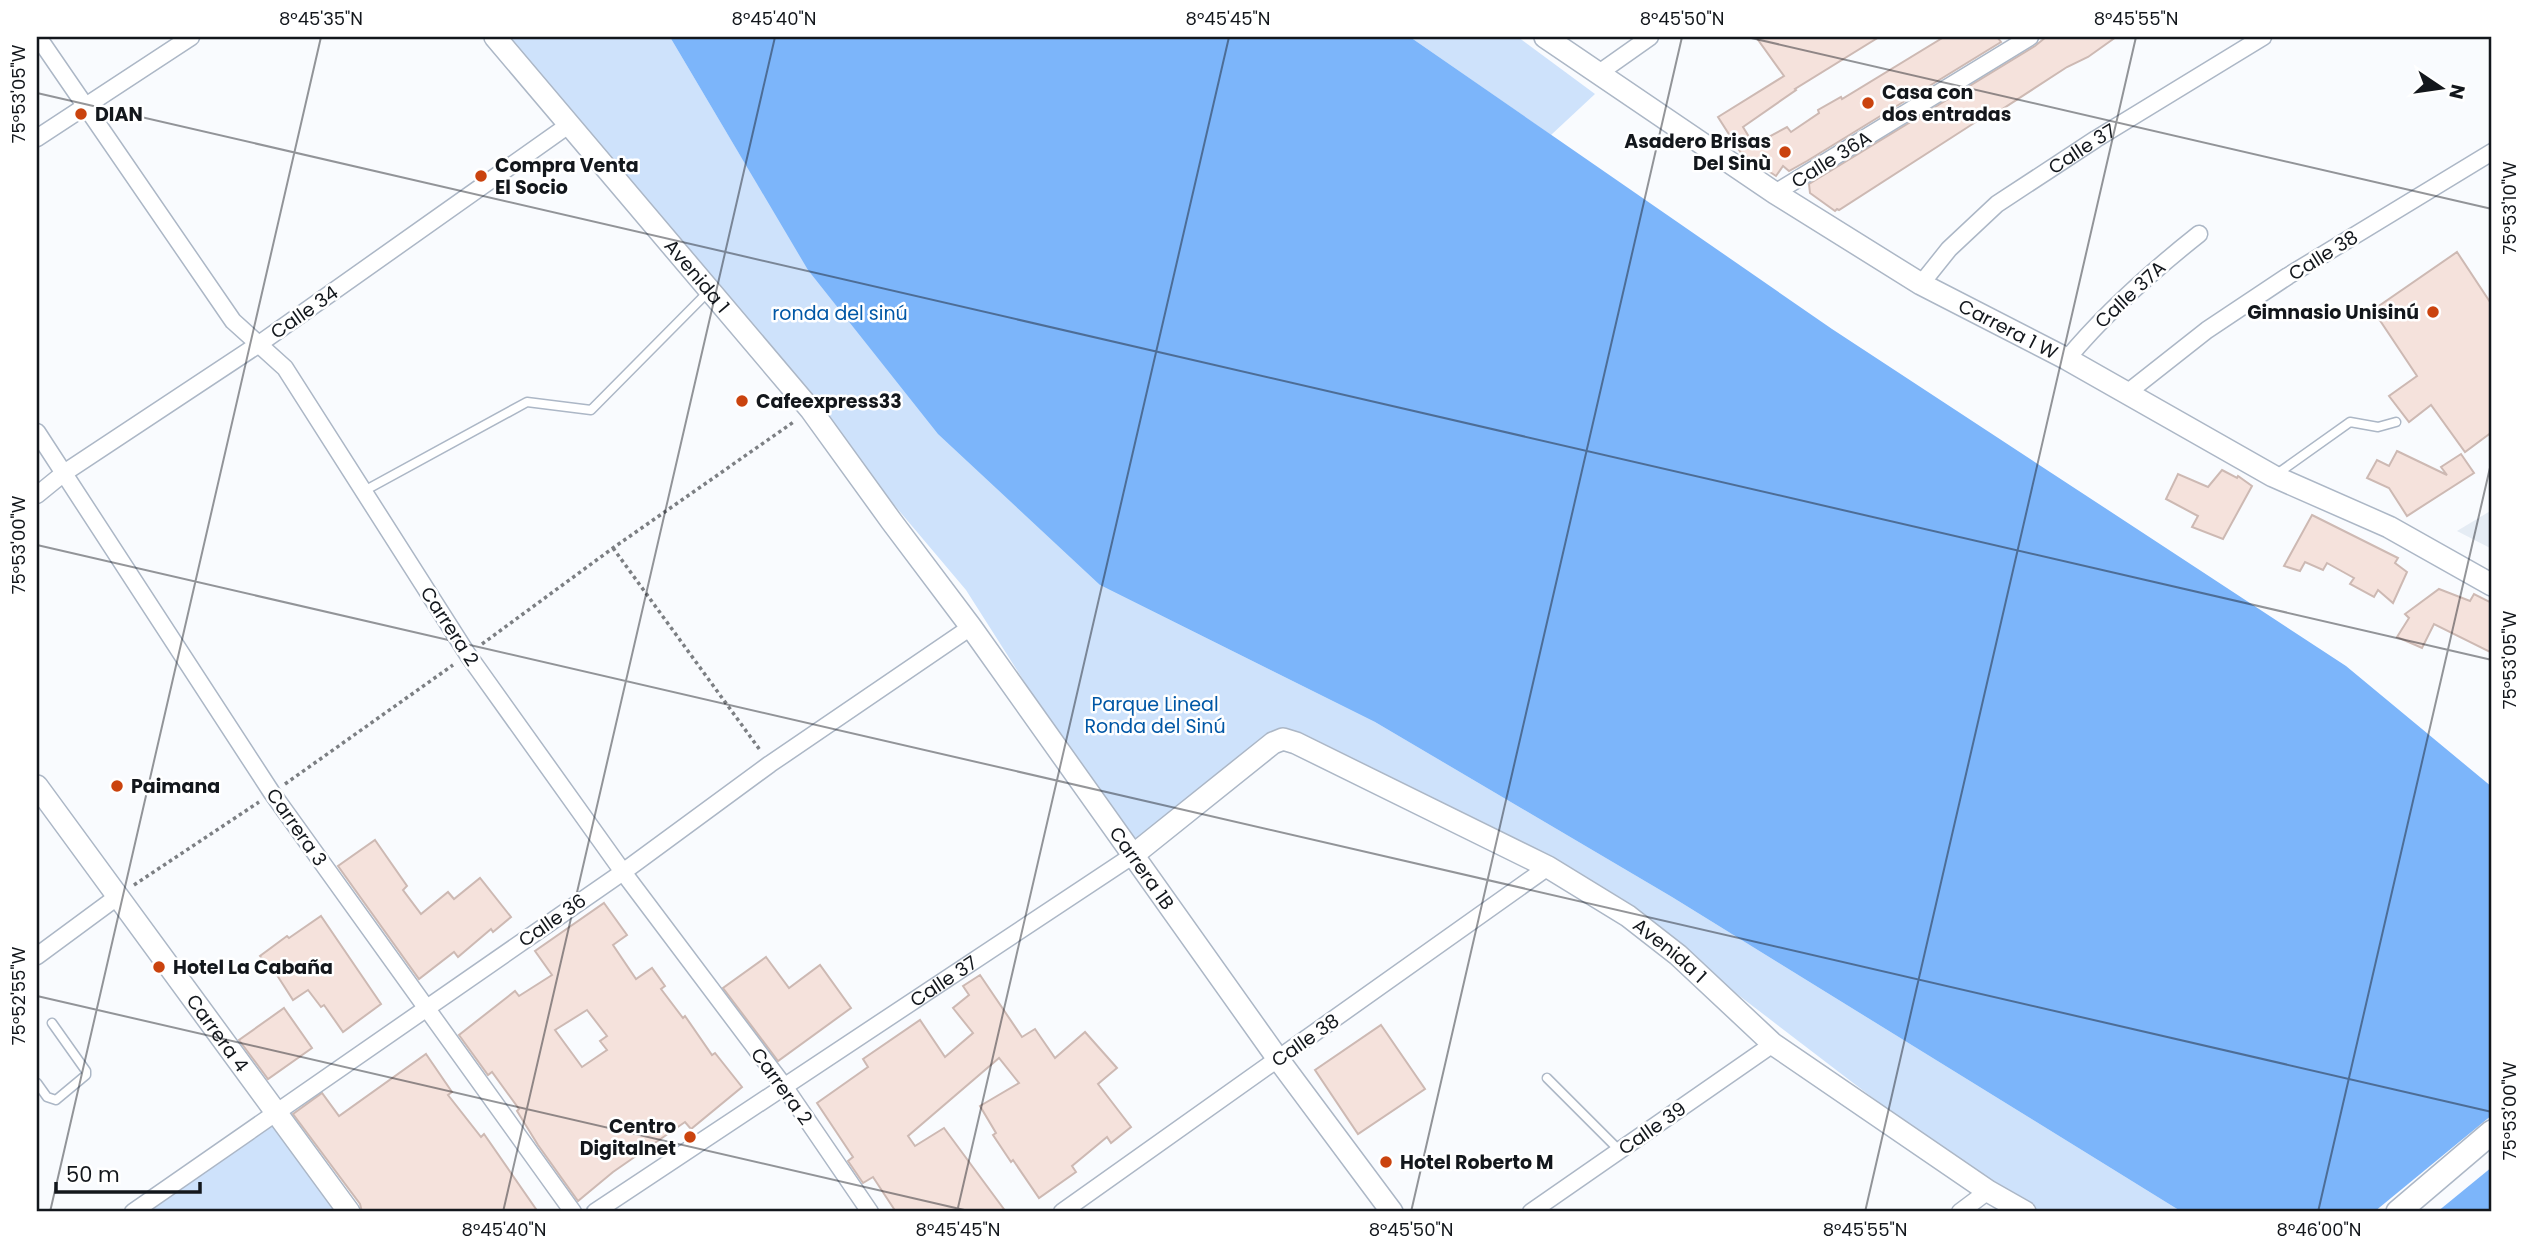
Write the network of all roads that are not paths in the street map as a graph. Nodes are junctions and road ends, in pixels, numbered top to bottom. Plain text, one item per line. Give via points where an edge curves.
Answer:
1 (38, 37) edge
2 (191, 37) edge
3 (495, 37) edge
4 (1545, 37) edge
5 (1650, 37) edge
6 (2030, 37) edge
7 (2263, 37) edge
8 (1599, 73) junction
9 (87, 105) junction
10 (570, 124) junction
11 (37, 138) edge
12 (2492, 152) edge
13 (1775, 193) junction
14 (2199, 234) dead end
15 (1921, 284) junction
16 (710, 290) junction
17 (259, 344) junction
18 (2067, 359) junction
19 (2127, 393) junction
20 (2396, 422) dead end
21 (37, 432) edge
22 (64, 473) junction
23 (2273, 477) junction
24 (364, 491) junction
25 (37, 495) edge
26 (892, 522) joint
27 (2492, 585) edge
28 (971, 627) junction
29 (1283, 739) joint
30 (37, 786) edge
31 (1132, 856) junction
32 (1548, 867) junction
33 (623, 872) junction
34 (117, 897) junction
35 (37, 956) edge
36 (425, 1008) junction
37 (52, 1023) dead end
38 (1773, 1044) junction
39 (1278, 1059) junction
40 (1547, 1078) dead end
41 (37, 1083) edge
42 (784, 1086) junction
43 (275, 1113) junction
44 (2492, 1132) edge
45 (1619, 1150) junction
46 (1980, 1202) edge
47 (133, 1212) edge
48 (349, 1212) edge
49 (573, 1212) edge
50 (595, 1212) edge
51 (870, 1212) edge
52 (1062, 1212) edge
53 (1392, 1212) edge
54 (1531, 1212) edge
55 (1960, 1212) edge
56 (2025, 1212) edge
57 (2398, 1212) edge

1 - 9 street, Carrera 2
2 - 9 street
3 - 10 street, Avenida 1
4 - 8 street, Carrera 1 W
5 - 8 street
6 - 13 street, Calle 36A
7 - 15 street, Calle 37 via 1997,204 1949,249
8 - 13 street, Carrera 1 W
9 - 11 street
9 - 17 street, Carrera 2 via 233,321
10 - 16 street, Avenida 1
10 - 17 street, Calle 34
12 - 19 street, Calle 38 via 2218,322
13 - 15 street, Carrera 1 W
14 - 18 street, Calle 37A via 2146,276
15 - 18 street, Carrera 1 W
16 - 24 lane via 591,410 527,402
16 - 26 street, Avenida 1 via 811,410
17 - 22 street, Calle 34
17 - 24 street, Carrera 2 via 285,368
18 - 19 street, Carrera 1 W
19 - 23 street, Carrera 1 W
20 - 23 lane via 2378,427 2350,422
21 - 22 street, Carrera 3
22 - 25 street, Calle 34
22 - 36 street, Carrera 3 via 272,793
23 - 27 street, Carrera 1 W via 2389,527
24 - 33 street, Carrera 2 via 468,655
26 - 28 street, Carrera 1B
28 - 31 street, Carrera 1B
28 - 33 street, Calle 36 via 770,764
29 - 31 street, Calle 37
29 - 32 street, Avenida 1
30 - 34 street, Carrera 4
31 - 39 street, Carrera 1B
31 - 42 street, Calle 37
32 - 38 street, Avenida 1 via 1628,916 1678,955
32 - 39 street, Calle 38
33 - 36 street, Calle 36
33 - 42 street, Carrera 2
34 - 35 street
34 - 43 street, Carrera 4
36 - 43 street, Calle 36
36 - 49 street, Carrera 3
37 - 41 lane via 86,1075 56,1100 47,1097
38 - 45 street, Calle 39
38 - 46 street, Avenida 1
39 - 52 street, Calle 38
39 - 53 street, Carrera 1B
40 - 45 lane
42 - 50 street, Calle 37
42 - 51 street, Carrera 2
43 - 47 street, Calle 36
43 - 48 street, Carrera 4
44 - 57 main road
45 - 54 street, Calle 39
46 - 55 street
46 - 56 street, Avenida 1

